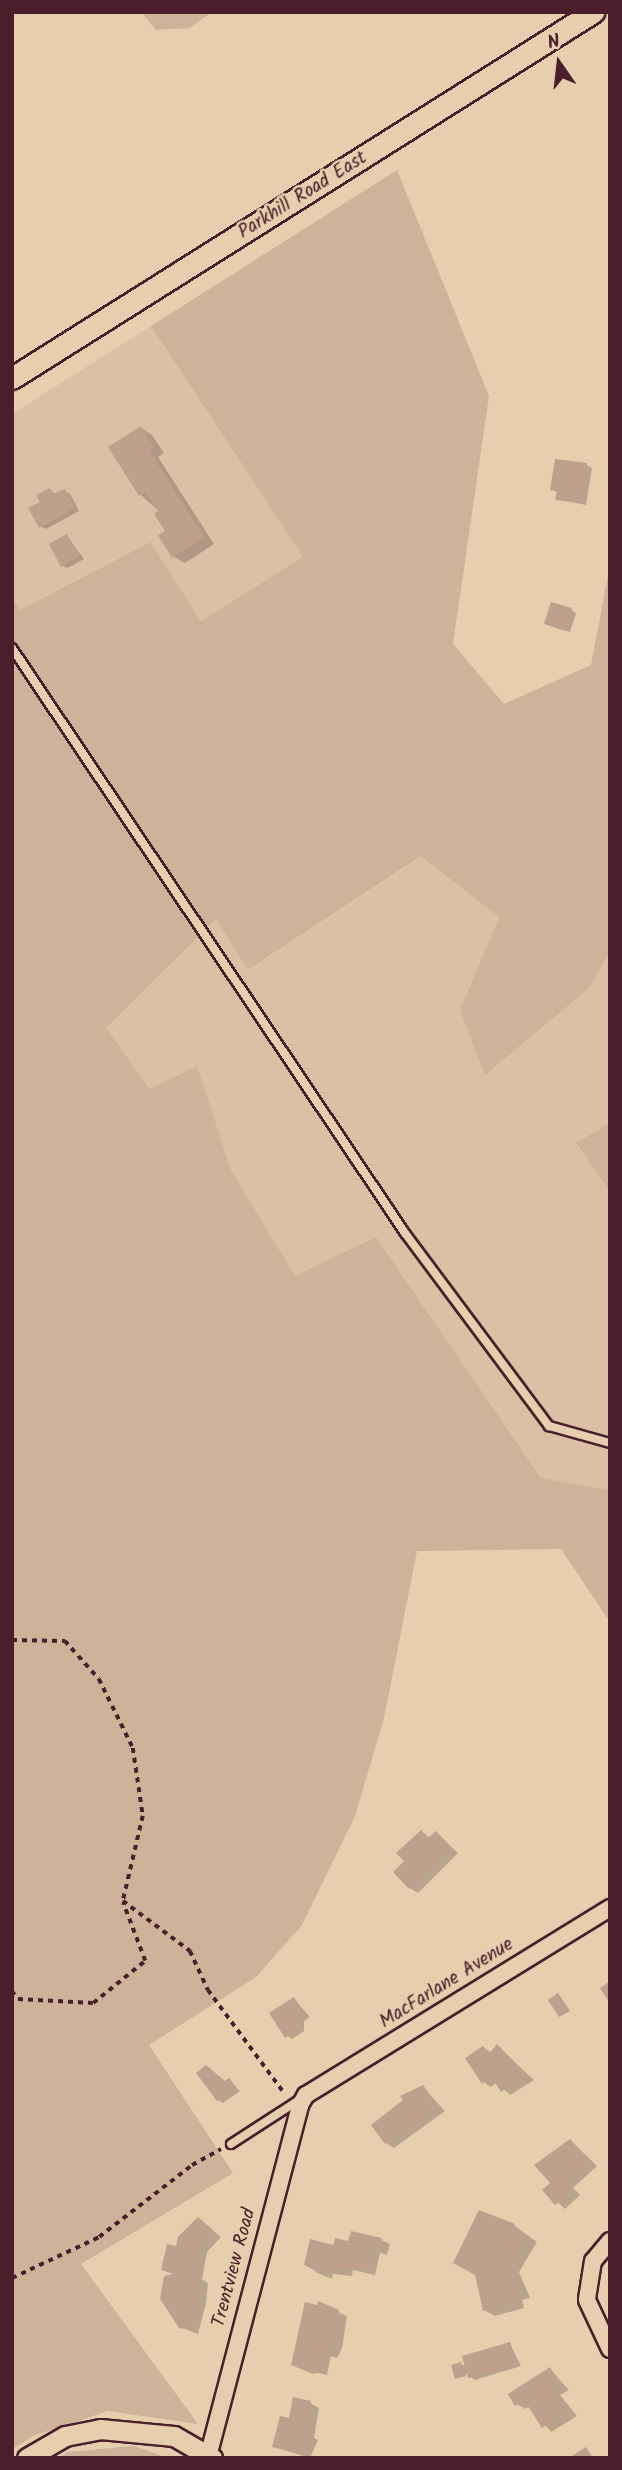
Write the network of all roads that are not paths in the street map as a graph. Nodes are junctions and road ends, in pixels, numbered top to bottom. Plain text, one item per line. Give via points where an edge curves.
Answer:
1 (593, 12) edge
2 (12, 377) edge
3 (12, 648) edge
4 (610, 1443) edge
5 (610, 1908) edge
6 (299, 2100) junction
7 (231, 2144) road end
8 (610, 2241) edge
9 (610, 2349) edge
10 (30, 2456) edge
11 (210, 2456) edge

1 - 2 main road, Parkhill Road East
3 - 4 lane via 404,1233 550,1426
5 - 6 street, MacFarlane Avenue
6 - 7 lane
6 - 11 street, Trentview Road
8 - 9 street via 593,2261 587,2300
10 - 11 street via 65,2436 100,2429 174,2437

